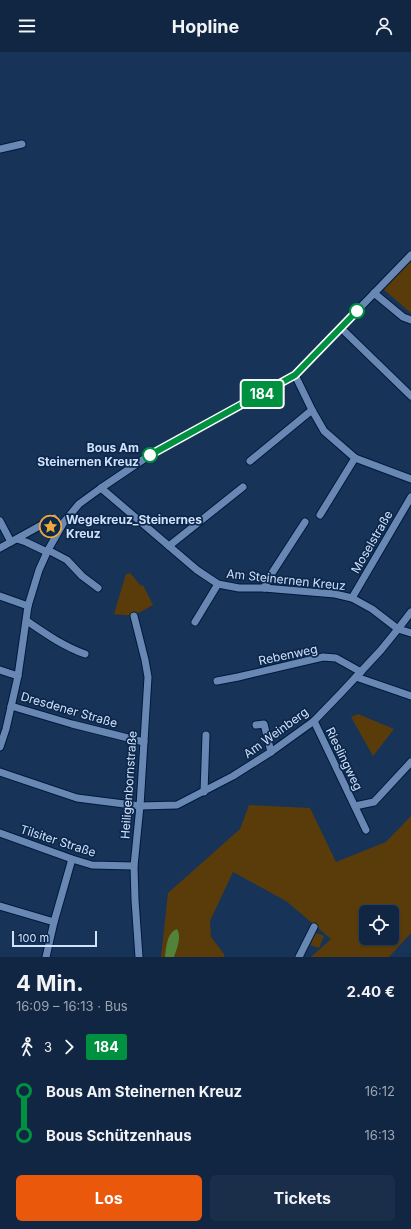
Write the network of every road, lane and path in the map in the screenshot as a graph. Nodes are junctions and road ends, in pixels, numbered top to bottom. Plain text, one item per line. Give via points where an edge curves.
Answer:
1 (22, 144) dead end
2 (0, 149) edge
3 (411, 255) edge
4 (374, 293) junction
5 (411, 320) edge
6 (342, 328) junction
7 (295, 375) junction
8 (411, 396) edge
9 (312, 410) junction
10 (355, 458) junction
11 (250, 461) dead end
12 (411, 479) edge
13 (243, 487) dead end
14 (101, 488) junction
15 (411, 497) edge
16 (320, 515) dead end
17 (54, 518) dead end
18 (0, 521) edge
19 (305, 522) dead end
20 (14, 540) junction
21 (169, 546) junction
22 (0, 548) edge
23 (47, 551) junction
24 (218, 584) junction
25 (98, 588) dead end
26 (264, 588) junction
27 (0, 596) edge
28 (352, 598) junction
29 (28, 606) junction
30 (411, 612) edge
31 (134, 616) dead end
32 (27, 621) junction
33 (195, 622) dead end
34 (398, 629) junction
35 (411, 633) edge
36 (85, 654) dead end
37 (0, 670) edge
38 (358, 674) junction
39 (18, 676) junction
40 (217, 681) dead end
41 (411, 696) edge
42 (11, 706) junction
43 (314, 721) junction
44 (256, 725) dead end
45 (206, 735) dead end
46 (144, 742) junction
47 (0, 747) edge
48 (271, 752) junction
49 (411, 762) edge
50 (0, 772) edge
51 (204, 792) junction
52 (140, 806) junction
53 (355, 806) junction
54 (366, 830) dead end
55 (0, 833) edge
56 (72, 859) junction
57 (134, 866) junction
58 (0, 906) edge
59 (54, 922) junction
60 (314, 927) dead end
61 (46, 957) edge
62 (139, 957) edge
63 (299, 957) edge

1 - 2 street
3 - 4 street
4 - 5 street via 403,318
4 - 6 street
6 - 7 street
6 - 8 street
7 - 9 street
7 - 14 street via 150,455
9 - 10 street via 324,431
9 - 11 street
10 - 12 street
10 - 16 street
13 - 21 street
14 - 21 street, Am Steinernen Kreuz
14 - 23 street via 79,504 64,522
15 - 28 street, Moselstraße
17 - 20 street
18 - 20 street
19 - 26 street
20 - 22 street
20 - 23 street
21 - 24 street, Am Steinernen Kreuz
23 - 25 street via 67,560
23 - 29 street
24 - 26 street, Am Steinernen Kreuz via 239,588
24 - 33 street
26 - 28 street, Am Steinernen Kreuz via 335,594
27 - 29 street
28 - 34 street, Am Steinernen Kreuz via 372,609
29 - 32 street
30 - 34 street, Am Weinberg
31 - 46 street, Heiligenbornstraße via 148,677
32 - 36 street via 54,640
32 - 39 street
34 - 35 street
34 - 38 street, Am Weinberg
37 - 39 street
38 - 40 street, Rebenweg via 336,658 323,657
38 - 41 street, Rebenweg
38 - 43 street, Am Weinberg
39 - 42 street
42 - 46 street, Dresdener Straße
42 - 47 street
43 - 48 street, Am Weinberg
43 - 53 street, Rieslingweg
44 - 48 street via 264,724
45 - 51 street
46 - 52 street, Heiligenbornstraße
48 - 51 street, Am Weinberg
49 - 53 street, Rieslingweg via 374,802
50 - 52 street, Am Weinberg via 77,798
51 - 52 street, Am Weinberg via 177,805
52 - 57 street, Heiligenbornstraße
53 - 54 street, Rieslingweg
55 - 56 street, Tilsiter Straße
56 - 57 street, Tilsiter Straße via 92,864
56 - 59 street
57 - 62 street, Heiligenbornstraße
58 - 59 street
59 - 61 street
60 - 63 street

